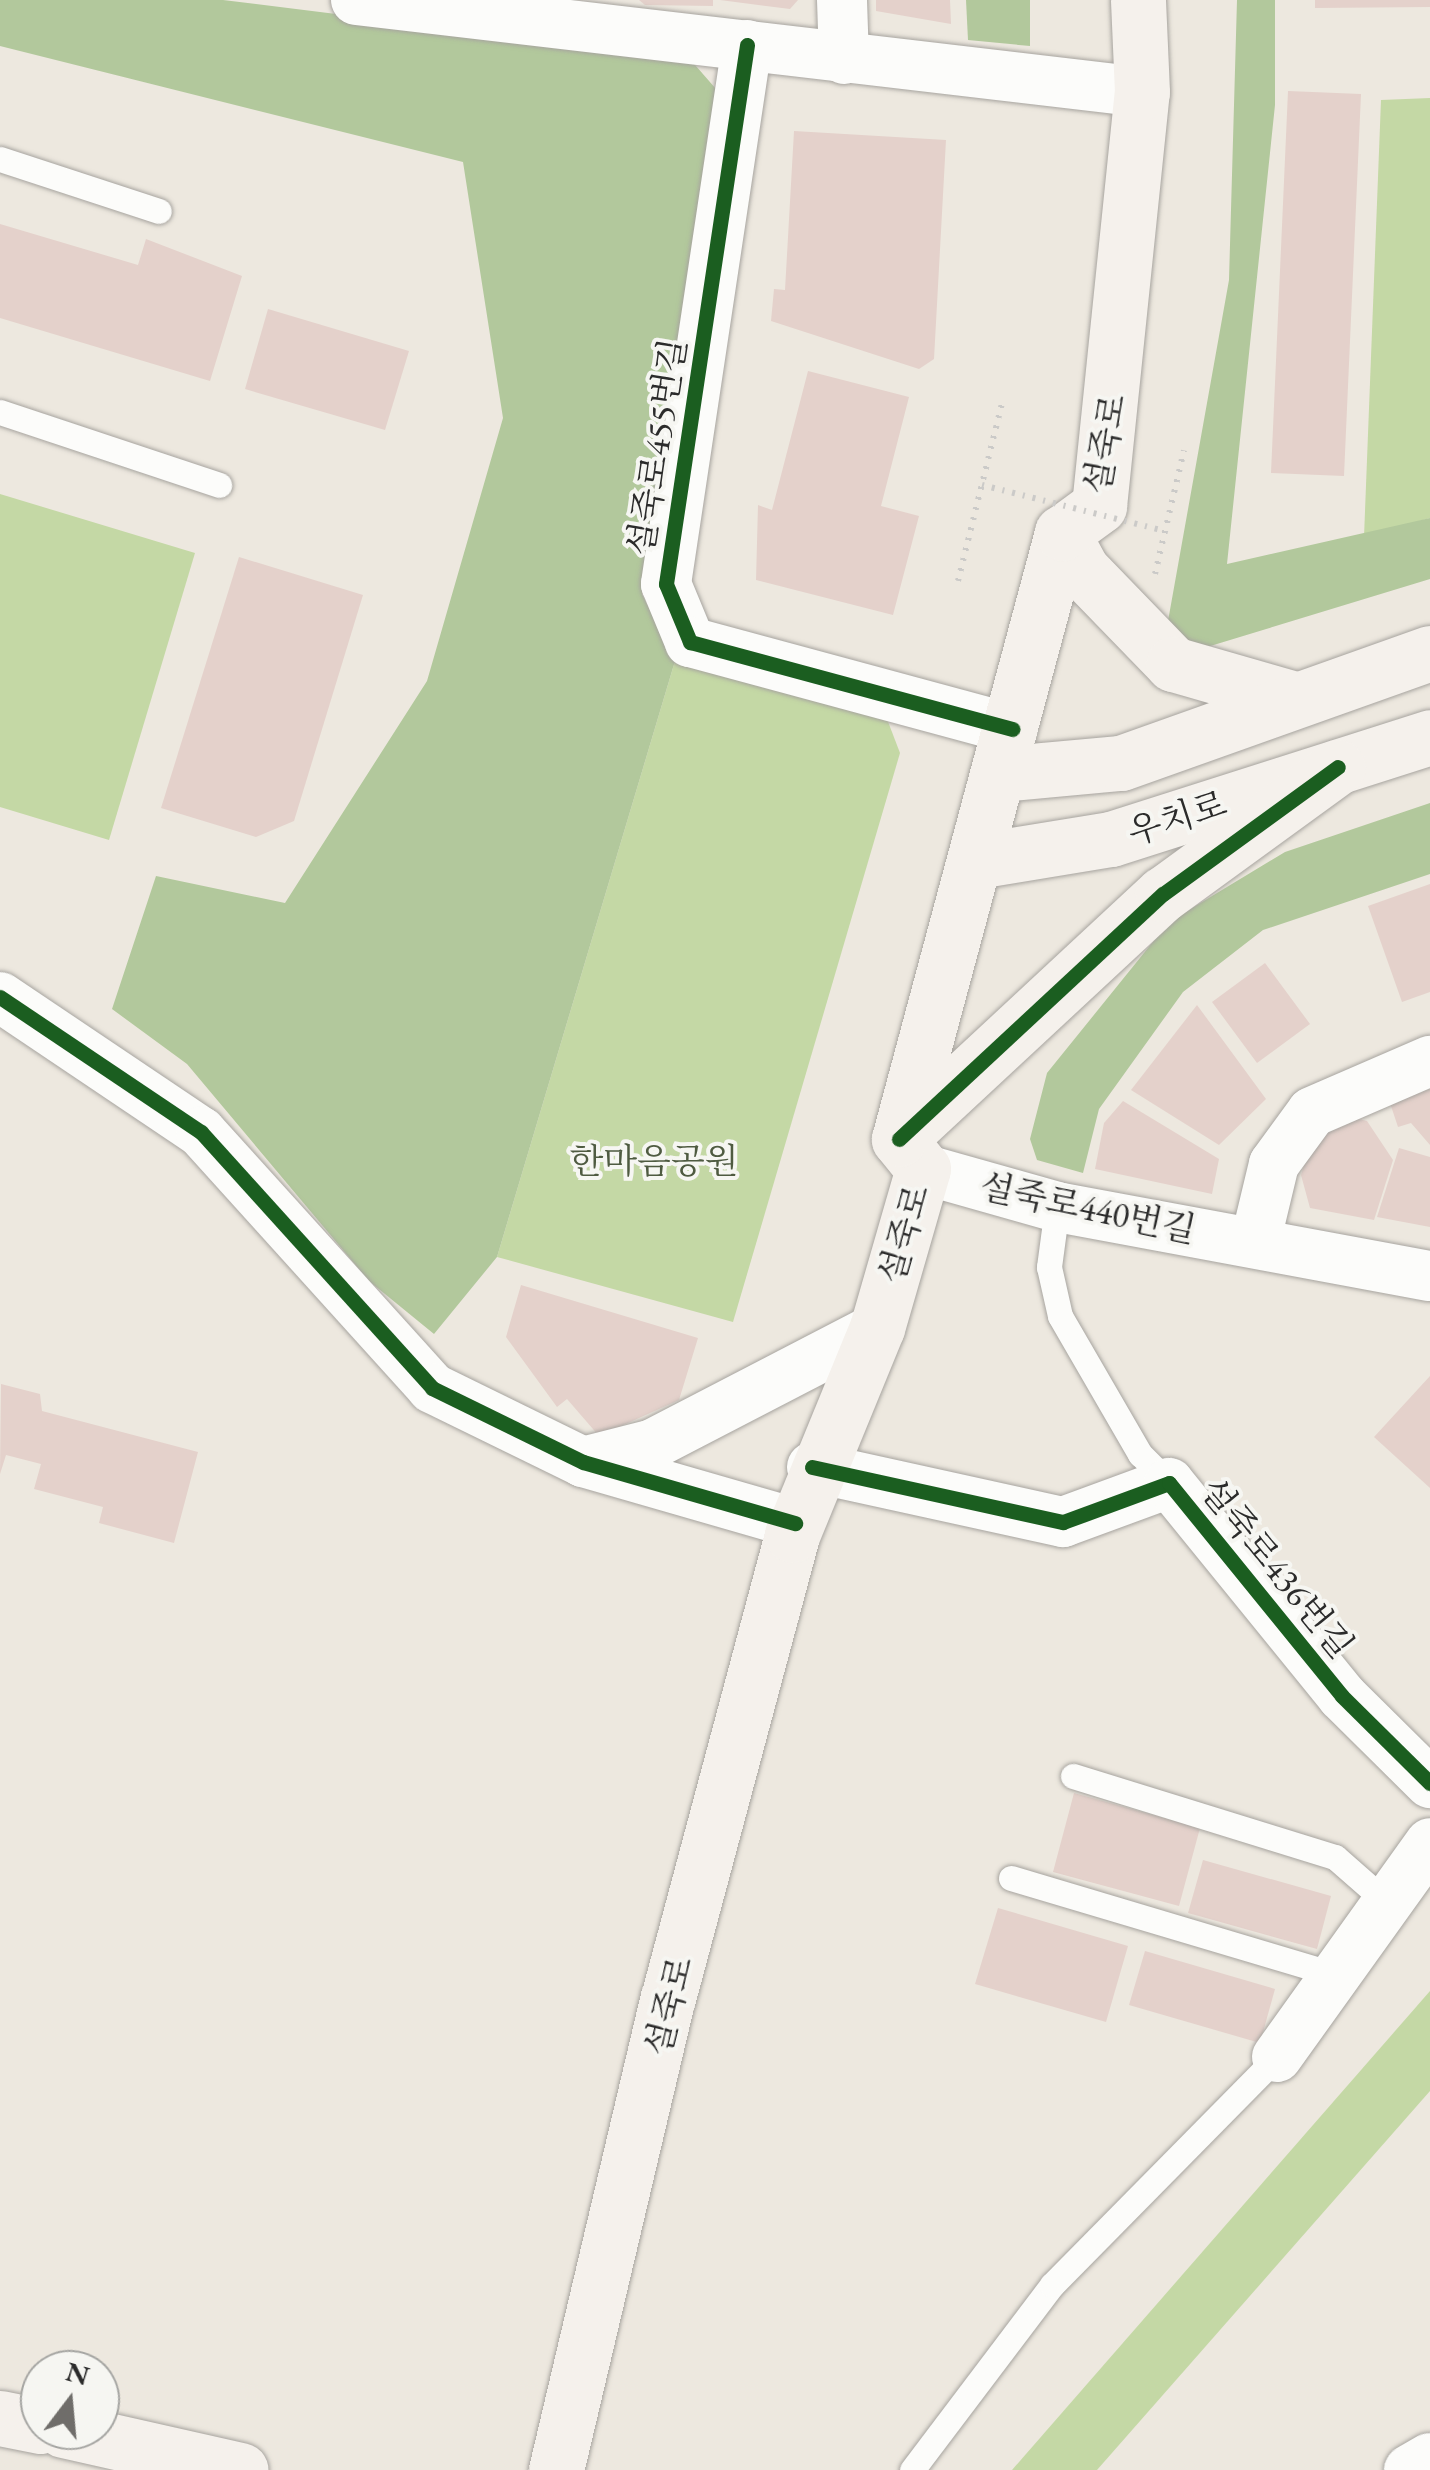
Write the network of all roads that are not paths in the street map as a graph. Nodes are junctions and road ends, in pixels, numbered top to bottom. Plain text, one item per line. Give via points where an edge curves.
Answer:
1 (356, 0) edge
2 (842, 0) edge
3 (1138, 0) edge
4 (595, 12) edge
5 (748, 45) junction
6 (844, 59) junction
7 (1142, 92) junction
8 (0, 159) edge
9 (159, 210) dead end
10 (0, 412) edge
11 (219, 485) dead end
12 (1062, 534) junction
13 (1430, 653) edge
14 (1298, 699) junction
15 (1430, 737) edge
16 (1006, 751) junction
17 (1338, 767) junction
18 (976, 861) junction
19 (0, 997) edge
20 (1430, 1060) edge
21 (911, 1154) junction
22 (1057, 1206) junction
23 (1255, 1243) junction
24 (1430, 1276) edge
25 (877, 1328) junction
26 (583, 1462) junction
27 (812, 1466) junction
28 (1169, 1483) junction
29 (795, 1523) junction
30 (1074, 1776) dead end
31 (1430, 1784) edge
32 (1430, 1843) edge
33 (1011, 1878) dead end
34 (1385, 1901) junction
35 (1337, 1975) junction
36 (1277, 2057) joint
37 (120, 2443) edge
38 (1430, 2458) edge
39 (241, 2470) edge
40 (556, 2470) edge
41 (912, 2470) edge
42 (1409, 2470) edge

1 - 4 street
2 - 6 street
3 - 7 main road, 설죽로
4 - 5 street
5 - 6 street
5 - 16 street, 설죽로455번길 via 666,584 690,642
6 - 7 street
7 - 12 main road, 설죽로 via 1099,506
8 - 9 lane
10 - 11 lane
12 - 14 main road via 1082,570 1174,664 1234,689
12 - 16 main road, 설죽로
13 - 14 main road, 우치로
14 - 16 main road, 우치로 via 1121,763
15 - 17 main road, 우치로
16 - 18 main road, 설죽로
17 - 18 main road, 우치로 via 1110,840
17 - 21 main road via 1164,894
18 - 21 main road, 설죽로
19 - 26 street via 201,1132 432,1388
20 - 23 street via 1312,1112 1274,1164
21 - 22 street, 설죽로440번길
21 - 25 main road, 설죽로
22 - 23 street, 설죽로440번길
22 - 28 lane via 1049,1267 1060,1316 1140,1454
23 - 24 street, 설죽로440번길
25 - 26 street via 653,1444
25 - 27 main road, 설죽로
26 - 29 street
27 - 28 street, 설죽로436번길 via 1063,1522
27 - 29 main road, 설죽로
28 - 31 street, 설죽로436번길 via 1342,1696
29 - 40 main road, 설죽로 via 668,1998
30 - 34 lane via 1335,1857
32 - 34 street
33 - 35 lane
34 - 35 street
35 - 36 street
36 - 41 lane via 1052,2285
37 - 39 main road
38 - 42 street

